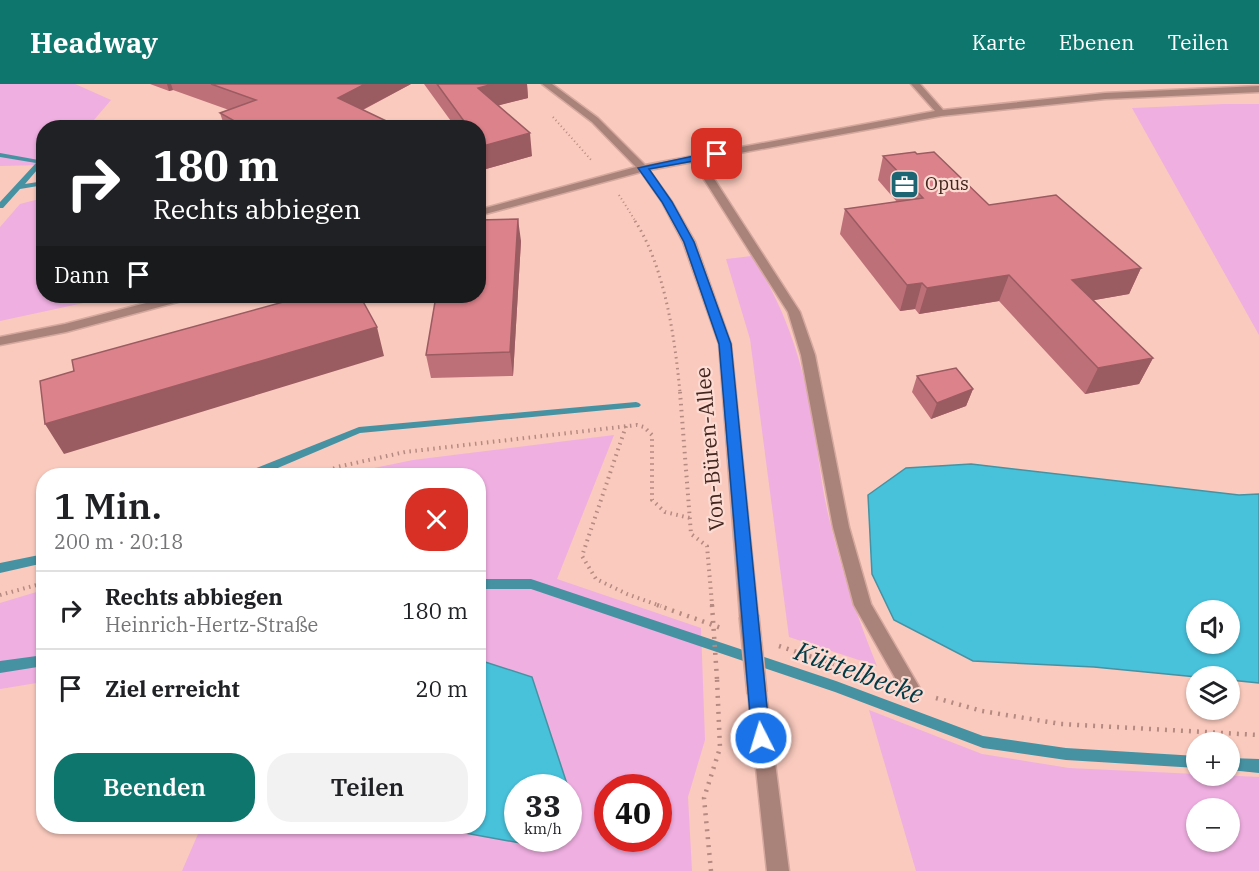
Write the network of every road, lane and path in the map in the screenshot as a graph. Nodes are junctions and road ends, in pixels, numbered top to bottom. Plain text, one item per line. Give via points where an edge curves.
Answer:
1 (546, 84) edge
2 (915, 84) edge
3 (1255, 87) edge
4 (547, 110) dead end
5 (941, 113) junction
6 (696, 158) junction
7 (643, 168) junction
8 (607, 177) junction
9 (486, 211) edge
10 (159, 303) edge
11 (0, 341) edge
12 (335, 468) edge
13 (690, 518) junction
14 (36, 585) edge
15 (0, 595) edge
16 (712, 604) joint
17 (912, 691) dead end
18 (711, 871) edge
19 (778, 871) edge

1 - 7 street, Von-Büren-Allee via 595,120
2 - 5 street
3 - 5 street via 1105,96
4 - 8 path
5 - 6 street
6 - 7 street
6 - 17 street via 794,312 808,355 841,527 862,605
7 - 8 street
7 - 19 street, Von-Büren-Allee, bridge via 689,242 725,344 749,615
8 - 9 street
8 - 13 path via 647,239 674,333
10 - 11 street
12 - 13 path via 405,452 644,427 651,435 652,500 665,512
13 - 16 path via 691,534 707,546
14 - 15 path
16 - 18 path, bridge via 720,748 704,798

